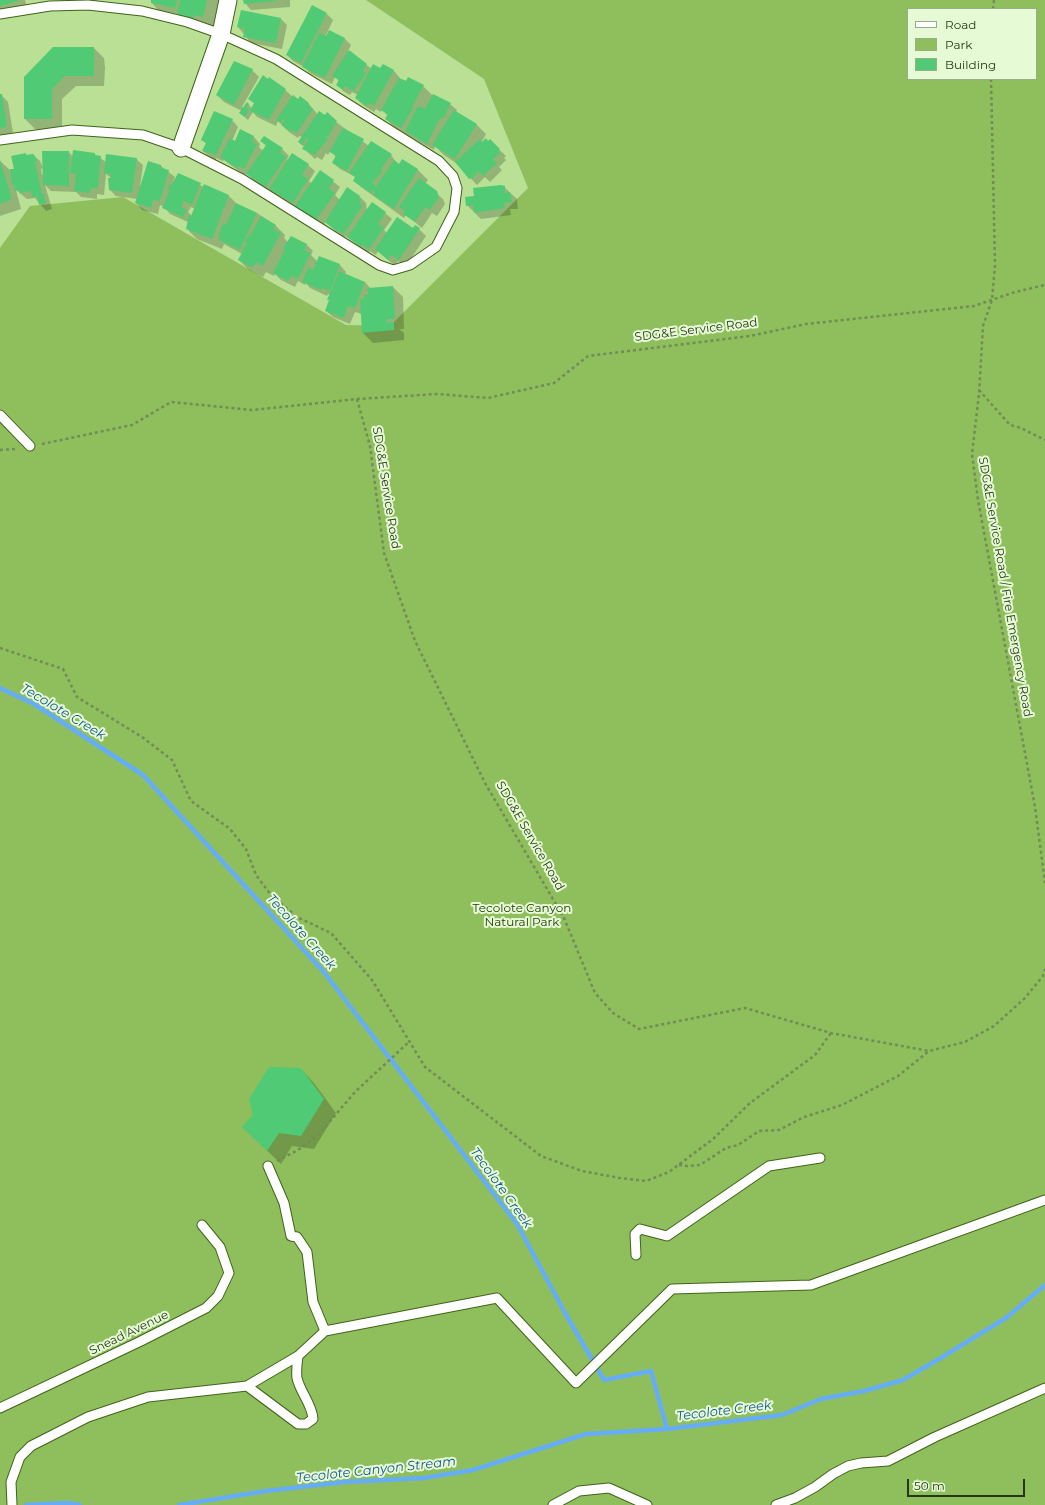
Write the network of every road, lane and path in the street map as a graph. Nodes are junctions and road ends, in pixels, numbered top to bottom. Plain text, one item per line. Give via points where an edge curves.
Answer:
1 (228, 0) edge
2 (49, 3) edge
3 (0, 14) edge
4 (221, 34) junction
5 (991, 80) edge
6 (0, 140) edge
7 (181, 148) junction
8 (1045, 285) edge
9 (992, 300) junction
10 (979, 390) junction
11 (357, 400) junction
12 (0, 415) edge
13 (1045, 440) edge
14 (30, 446) junction
15 (0, 450) edge
16 (0, 648) edge
17 (1041, 850) junction
18 (1045, 855) edge
19 (1045, 883) edge
20 (1045, 969) edge
21 (831, 1033) junction
22 (410, 1041) junction
23 (929, 1051) junction
24 (820, 1158) dead end
25 (679, 1165) junction
26 (268, 1166) joint
27 (1045, 1200) edge
28 (202, 1224) dead end
29 (636, 1255) dead end
30 (325, 1331) junction
31 (298, 1356) junction
32 (247, 1386) junction
33 (1045, 1388) edge
34 (0, 1408) edge
35 (11, 1502) edge
36 (553, 1505) edge
37 (647, 1505) edge
38 (776, 1505) edge

1 - 4 street
2 - 3 lane
2 - 4 lane via 142,11 187,22
4 - 7 street
4 - 7 lane via 276,59 439,161 453,176 457,188 454,212 436,247 410,265 393,270 379,265 242,179
5 - 9 path, SDG&E Service Road / Fire Emergency Road via 995,265
6 - 7 lane via 72,130 143,135
8 - 9 path, SDG&E Service Road
9 - 10 path, SDG&E Service Road / Fire Emergency Road via 983,326
9 - 11 path, SDG&E Service Road via 974,306 806,324 743,337 588,356 554,383 488,398 437,394
10 - 13 path via 1010,425
10 - 17 path, SDG&E Service Road / Fire Emergency Road via 972,454 978,500
11 - 14 path, SDG&E Service Road via 252,410 171,402 132,425 89,436
11 - 21 path, SDG&E Service Road via 370,446 384,553 415,641 485,783 564,918 595,993 613,1013 639,1029 745,1008
12 - 14 lane
14 - 15 path, SDG&E Service Road
16 - 22 path via 63,670 77,697 142,737 172,760 191,801 230,829 246,849 256,875 272,895 297,917 331,933 372,980
17 - 18 path
17 - 19 path, SDG&E Service Road / Fire Emergency Road
20 - 23 path via 1043,976 1025,998 994,1026 965,1042
21 - 23 path, SDG&E Service Road
21 - 25 path via 815,1055 750,1103 713,1139
22 - 25 path via 425,1067 541,1156 582,1171 646,1181
22 - 26 path via 356,1091 318,1135 298,1150
23 - 25 path via 898,1076 842,1105 804,1117 780,1130 758,1131 700,1165
24 - 29 lane via 769,1166 667,1236 640,1229 634,1234
26 - 30 lane via 284,1203 291,1236 297,1237 307,1252 313,1302
27 - 30 lane via 811,1285 672,1289 576,1383 497,1298
28 - 34 lane, Snead Avenue via 220,1247 229,1273 218,1296 206,1308
30 - 31 lane
31 - 32 lane
31 - 32 lane via 296,1372 312,1410 313,1419 310,1422 298,1424
32 - 35 lane via 148,1397 88,1417 24,1452 11,1482
33 - 38 lane via 888,1461 848,1466 832,1474 815,1488
36 - 37 lane via 578,1491 609,1488

